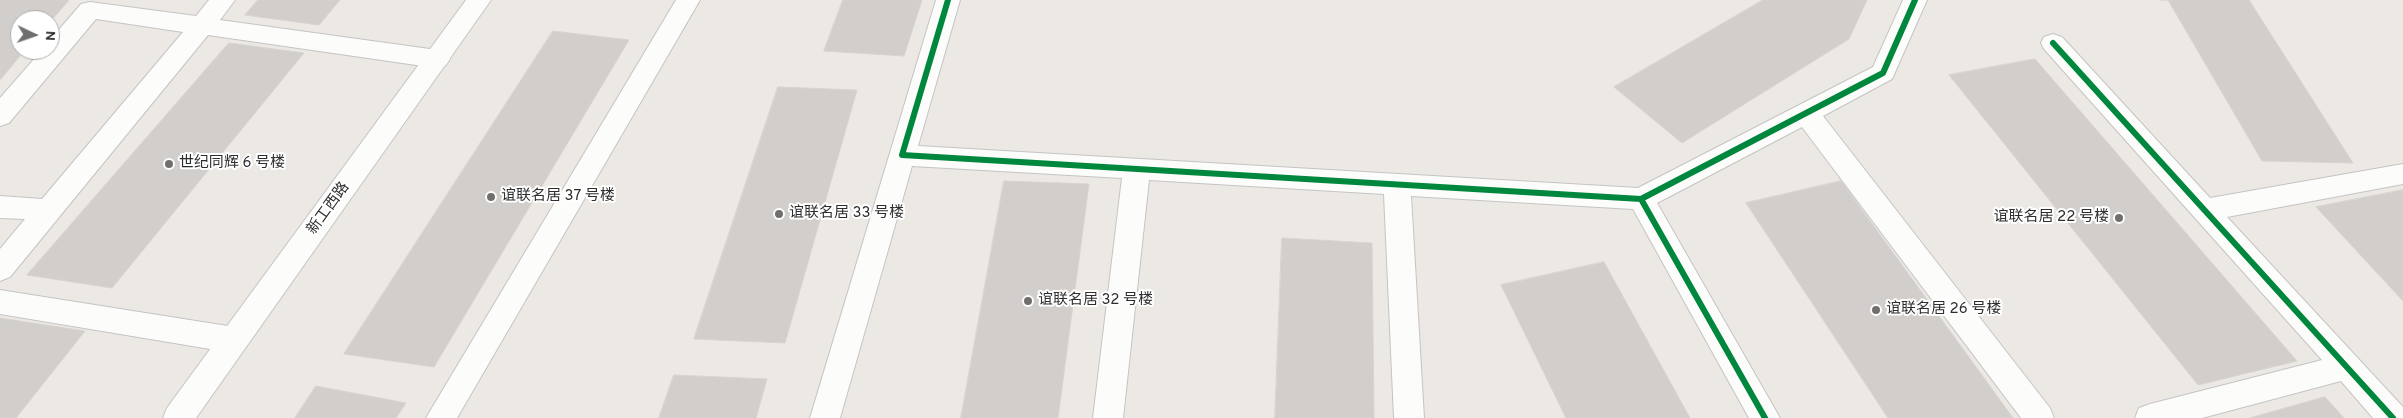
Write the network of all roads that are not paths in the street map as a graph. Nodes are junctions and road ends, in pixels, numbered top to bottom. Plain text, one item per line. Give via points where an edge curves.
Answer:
1 (223, 0) edge
2 (479, 0) edge
3 (688, 0) edge
4 (948, 0) edge
5 (1915, 0) edge
6 (202, 26) junction
7 (2053, 43) dead end
8 (437, 59) junction
9 (1806, 113) junction
10 (0, 116) edge
11 (902, 155) junction
12 (1137, 169) junction
13 (2403, 174) edge
14 (1397, 184) junction
15 (1642, 199) junction
16 (0, 208) edge
17 (48, 210) junction
18 (2205, 210) junction
19 (0, 269) edge
20 (0, 302) edge
21 (234, 340) junction
22 (2346, 366) junction
23 (178, 418) edge
24 (441, 418) edge
25 (825, 418) edge
26 (1108, 418) edge
27 (1409, 418) edge
28 (1765, 418) edge
29 (2039, 418) edge
30 (2150, 418) edge
31 (2393, 418) edge

1 - 6 street
2 - 8 street, 新工西路
3 - 24 street
4 - 11 street
5 - 9 street via 1884,73
6 - 8 street
6 - 10 street via 90,10
6 - 17 street
7 - 18 street
8 - 21 street, 新工西路
9 - 15 street
9 - 29 street
11 - 12 street
11 - 25 street
12 - 14 street
12 - 26 street
13 - 18 street
14 - 15 street
14 - 27 street
15 - 28 street
16 - 17 street
17 - 19 street
18 - 22 street
20 - 21 street
21 - 23 street, 新工西路
22 - 30 street
22 - 31 street

